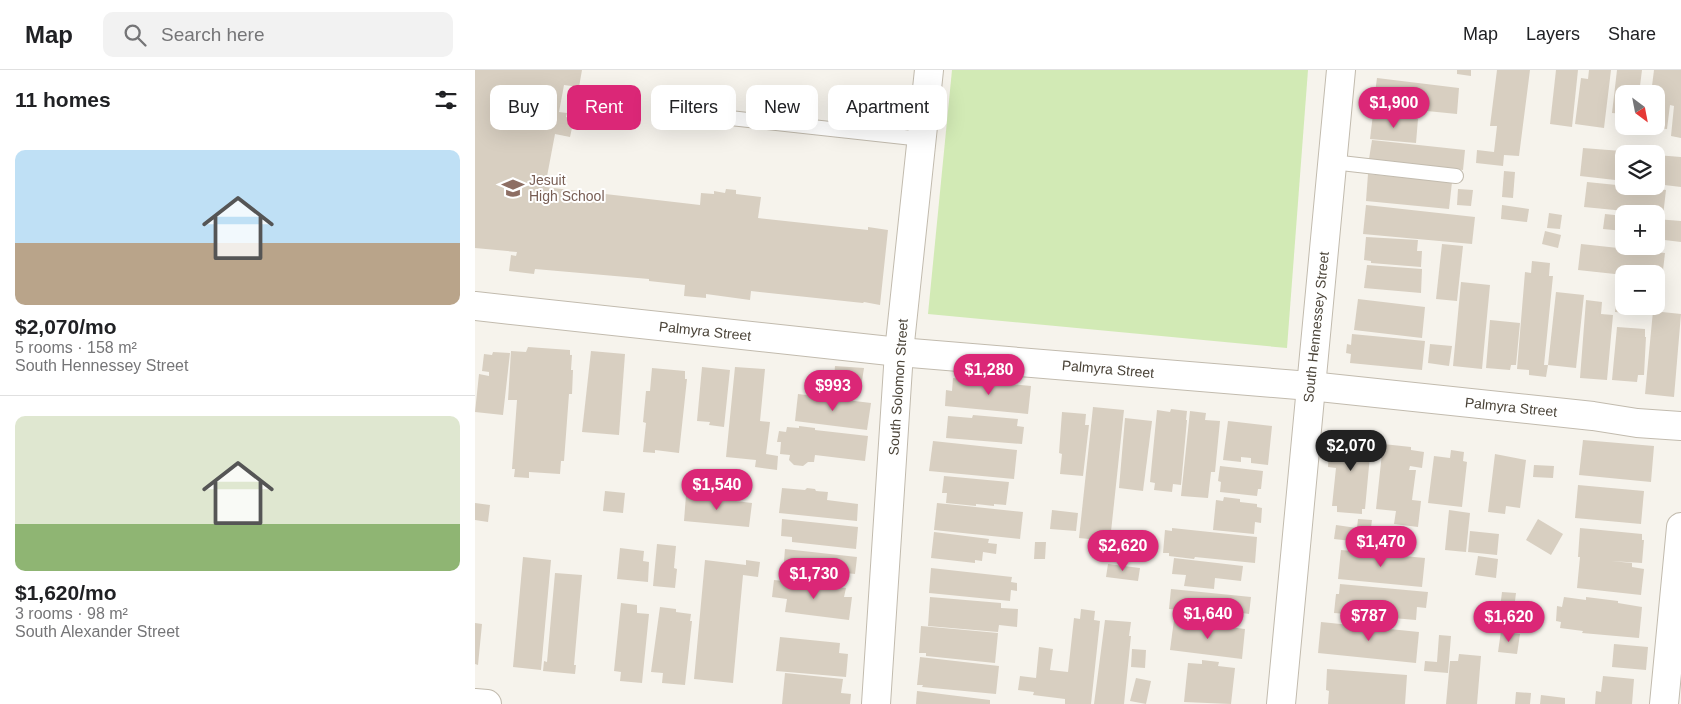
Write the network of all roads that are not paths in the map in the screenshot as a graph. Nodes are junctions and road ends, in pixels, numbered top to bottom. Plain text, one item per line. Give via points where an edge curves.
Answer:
1 (929, 70) edge
2 (1341, 70) edge
3 (736, 119) edge
4 (922, 139) junction
5 (1332, 162) junction
6 (1457, 176) dead end
7 (475, 306) edge
8 (899, 352) junction
9 (1310, 386) junction
10 (1681, 426) edge
11 (1681, 527) edge
12 (475, 703) edge
13 (487, 704) edge
14 (876, 704) edge
15 (1281, 704) edge
16 (1663, 704) edge

1 - 4 street, South Solomon Street
2 - 5 street, South Hennessey Street
3 - 4 lane
4 - 8 street, South Solomon Street
5 - 6 lane
5 - 9 street, South Hennessey Street
7 - 8 street, Palmyra Street
8 - 9 street, Palmyra Street
8 - 14 street, South Solomon Street
9 - 10 street, Palmyra Street
9 - 15 street, South Hennessey Street
11 - 16 street
12 - 13 street

